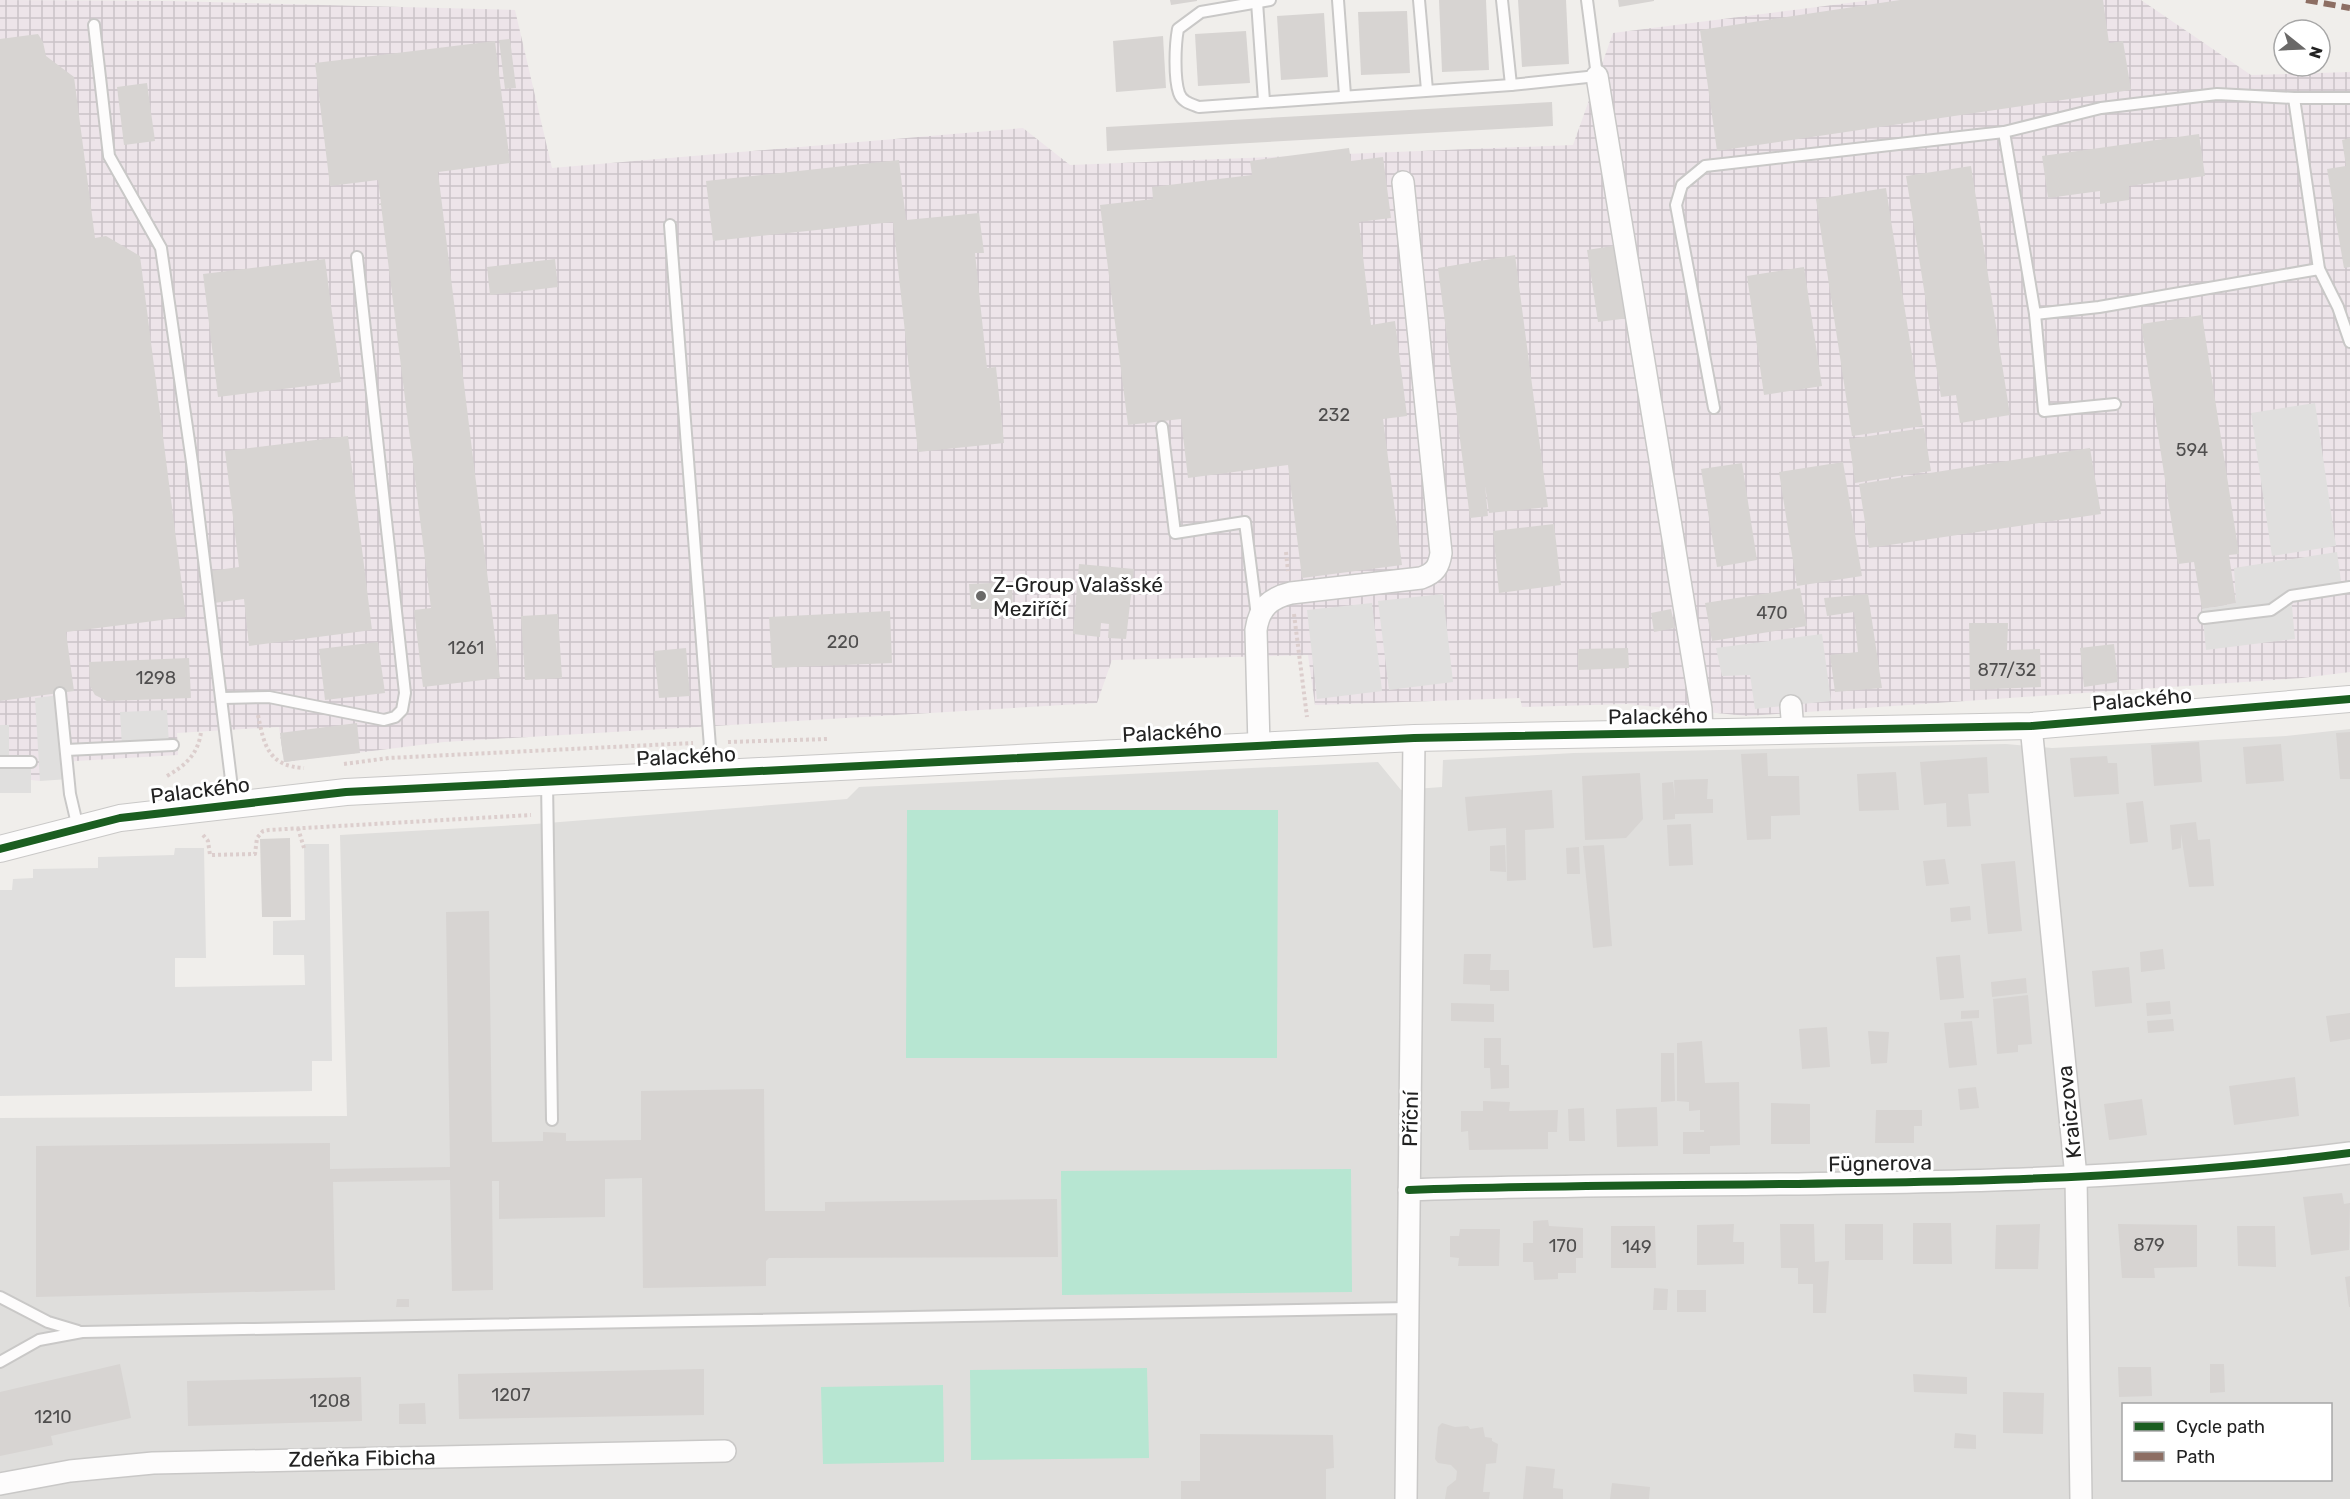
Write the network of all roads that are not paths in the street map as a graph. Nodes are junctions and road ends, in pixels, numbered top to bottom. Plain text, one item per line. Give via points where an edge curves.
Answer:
1 (1270, 0) edge
2 (1338, 0) edge
3 (1419, 0) edge
4 (1502, 0) edge
5 (1587, 0) edge
6 (1257, 2) junction
7 (94, 26) dead end
8 (1597, 76) junction
9 (1511, 85) junction
10 (1427, 90) junction
11 (1345, 95) junction
12 (2294, 98) junction
13 (2350, 98) edge
14 (1264, 101) junction
15 (2004, 132) junction
16 (1403, 182) dead end
17 (670, 225) dead end
18 (357, 257) dead end
19 (2319, 269) junction
20 (2035, 314) junction
21 (2350, 342) edge
22 (2115, 405) dead end
23 (1714, 408) dead end
24 (1162, 427) dead end
25 (2350, 587) edge
26 (2205, 618) dead end
27 (1257, 620) junction
28 (60, 693) dead end
29 (223, 698) junction
30 (2350, 699) edge
31 (1791, 706) dead end
32 (2031, 726) junction
33 (1793, 731) junction
34 (1702, 733) junction
35 (1414, 738) junction
36 (173, 745) dead end
37 (1259, 746) junction
38 (66, 750) junction
39 (0, 762) edge
40 (31, 762) dead end
41 (712, 773) junction
42 (547, 781) junction
43 (234, 804) junction
44 (78, 828) junction
45 (0, 849) edge
46 (552, 1120) dead end
47 (2350, 1153) edge
48 (2076, 1177) junction
49 (1409, 1190) junction
50 (0, 1297) edge
51 (1408, 1308) junction
52 (82, 1332) junction
53 (0, 1362) edge
54 (725, 1450) dead end
55 (0, 1484) edge
56 (1406, 1499) edge
57 (2081, 1499) edge

1 - 6 lane
2 - 11 lane
3 - 10 lane
4 - 9 lane
5 - 8 lane
6 - 14 lane
6 - 14 lane via 1201,12 1178,29 1175,45 1179,94 1187,103 1199,107
7 - 29 lane via 109,156 161,248
8 - 9 lane
8 - 34 street
9 - 10 lane
10 - 11 lane
11 - 14 lane
12 - 13 lane
12 - 15 lane via 2206,96 2101,108
12 - 19 lane
15 - 20 lane
15 - 23 lane via 1705,166 1682,185 1676,205
16 - 27 street via 1439,562 1430,575 1421,578 1291,593 1272,599
17 - 41 lane
18 - 29 lane via 404,705 395,717 384,720 269,697
19 - 20 lane via 2100,307
19 - 21 lane
20 - 22 lane via 2044,411
24 - 27 lane via 1175,533 1245,522
25 - 26 lane via 2291,596 2271,610
27 - 37 street
28 - 38 lane
29 - 43 lane
30 - 32 street, Palackého
31 - 33 street
32 - 33 street, Palackého
32 - 48 street, Kraiczova
33 - 34 street, Palackého
34 - 35 street, Palackého
35 - 37 street, Palackého
35 - 49 street, Příční
36 - 38 lane
37 - 41 street, Palackého
38 - 44 lane
39 - 40 lane
41 - 42 street, Palackého
42 - 43 street, Palackého via 346,792
42 - 46 lane
43 - 44 street, Palackého via 120,818
44 - 45 street, Palackého
47 - 48 street, Fügnerova via 2255,1166
48 - 49 street, Fügnerova
48 - 57 street, Kraiczova
49 - 51 street, Příční
50 - 52 lane via 48,1322
51 - 52 lane
51 - 56 street, Příční
52 - 53 lane via 39,1340
54 - 55 street, Zdeňka Fibicha via 153,1463 70,1471

